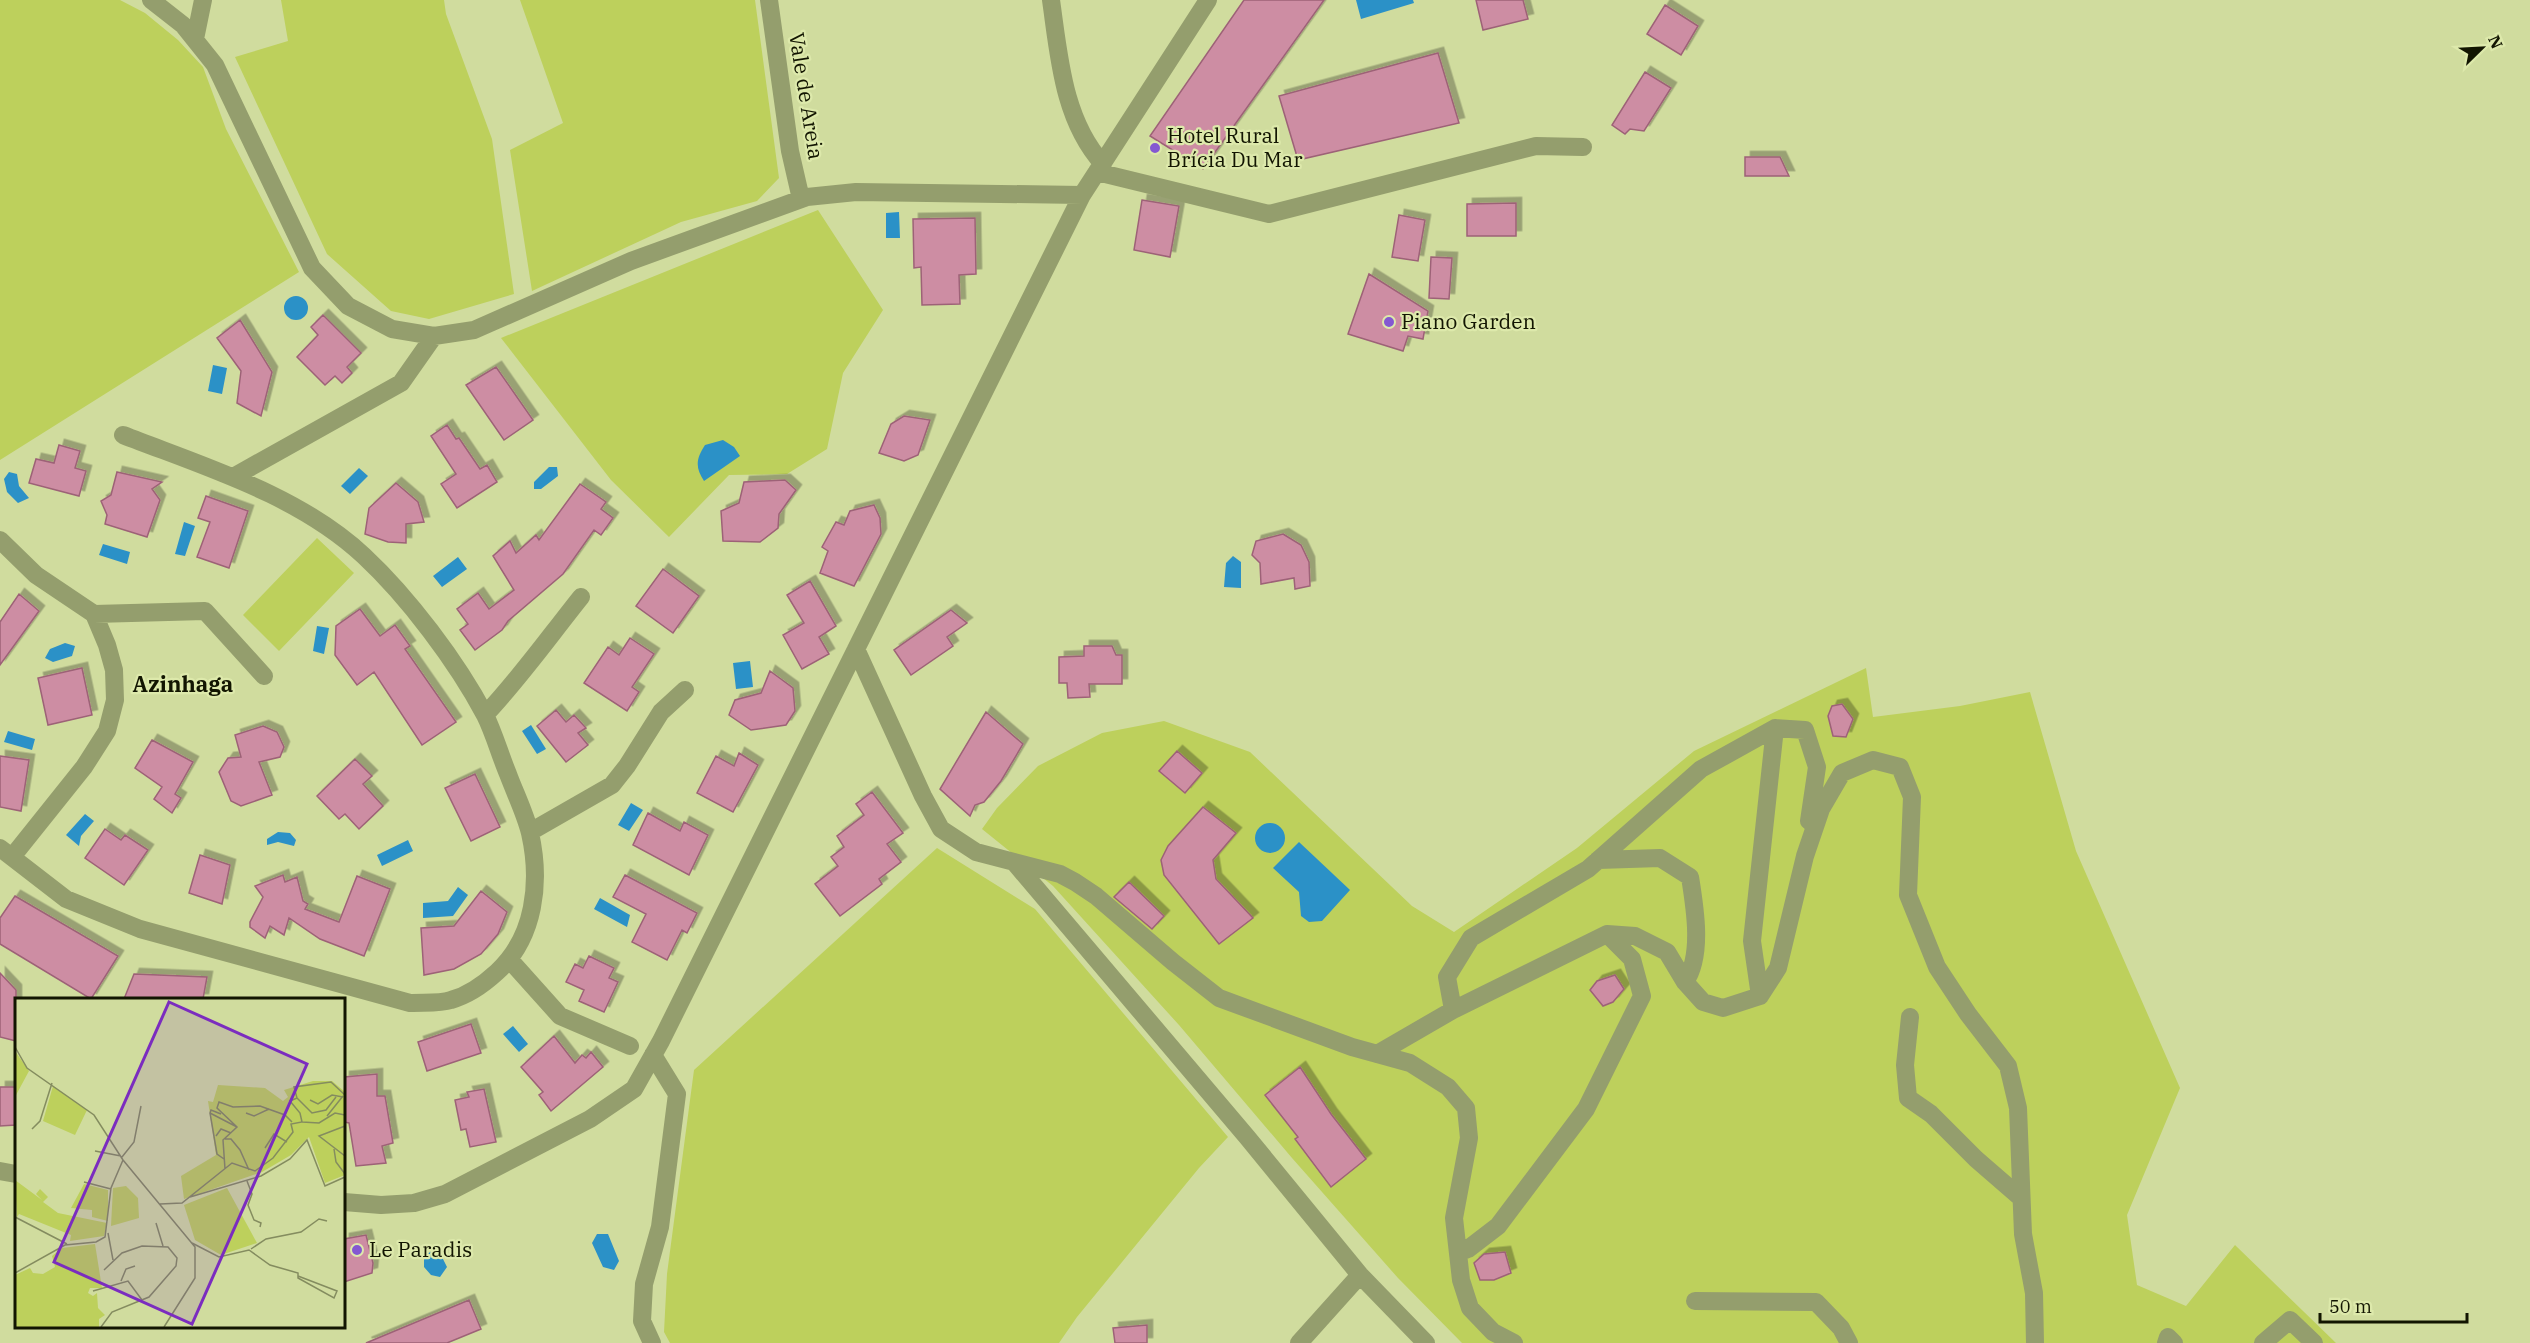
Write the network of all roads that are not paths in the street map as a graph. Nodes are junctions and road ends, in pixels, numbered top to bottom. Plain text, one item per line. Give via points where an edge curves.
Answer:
1 (151, 0) edge
2 (204, 0) edge
3 (769, 0) edge
4 (1051, 0) edge
5 (1208, 0) edge
6 (195, 39) junction
7 (1582, 147) dead end
8 (1100, 168) junction
9 (1082, 195) junction
10 (801, 199) junction
11 (434, 336) junction
12 (123, 435) dead end
13 (233, 477) junction
14 (0, 540) edge
15 (581, 597) dead end
16 (94, 614) junction
17 (856, 649) junction
18 (264, 676) dead end
19 (685, 690) dead end
20 (485, 715) junction
21 (1775, 728) junction
22 (530, 832) junction
23 (6, 852) edge
24 (1805, 856) junction
25 (1598, 860) junction
26 (1014, 862) junction
27 (1608, 934) junction
28 (509, 959) junction
29 (1685, 982) junction
30 (1760, 996) junction
31 (1453, 1010) junction
32 (1910, 1017) dead end
33 (630, 1046) dead end
34 (1377, 1054) junction
35 (653, 1055) junction
36 (0, 1171) edge
37 (15, 1174) edge
38 (2021, 1198) junction
39 (345, 1202) edge
40 (1458, 1252) junction
41 (1360, 1275) junction
42 (1695, 1301) dead end
43 (652, 1343) edge
44 (1299, 1343) edge
45 (1426, 1343) edge
46 (1514, 1343) edge
47 (1849, 1343) edge
48 (2035, 1343) edge
49 (2166, 1343) edge
50 (2174, 1343) edge
51 (2263, 1343) edge
52 (2314, 1343) edge

1 - 6 street
2 - 6 street
3 - 10 street, Vale de Areia via 790,151
4 - 8 street via 1064,87
5 - 8 street
6 - 11 street via 215,65 312,268 348,306 392,328
7 - 8 street via 1536,147 1269,214
8 - 9 street
9 - 10 street via 856,192
9 - 17 street
10 - 11 street via 631,261 474,330
11 - 13 street via 401,383
12 - 13 street
13 - 20 street via 322,523 364,556 401,595
14 - 16 street via 36,575
15 - 20 street via 517,681
16 - 18 street via 205,611
16 - 23 street via 114,670 115,700 107,731 84,767
17 - 26 street via 922,796 941,829 976,852
17 - 35 street
19 - 22 street via 661,712 612,785
20 - 22 street
21 - 24 street via 1805,730 1817,767
21 - 25 street via 1701,769
21 - 30 street via 1752,941
22 - 28 street via 536,870 532,910 521,943
23 - 28 street via 66,899 140,930 411,1003 450,1000 481,986
24 - 30 street via 1778,968
24 - 38 street via 1821,809 1842,772 1873,760 1900,767 1912,796 1908,896 1937,967 2008,1066 2018,1108
25 - 29 street via 1660,858 1690,877 1696,917 1693,971
25 - 31 street via 1471,938 1447,977
26 - 34 street via 1060,874 1096,896 1219,998
26 - 41 street
27 - 29 street via 1635,936 1668,952
27 - 31 street
27 - 40 street via 1632,959 1642,996 1632,1018 1586,1108 1498,1226
28 - 33 street via 560,1017
29 - 30 street via 1703,1002 1724,1008
31 - 34 street
32 - 38 street via 1905,1065 1908,1098 1931,1114
34 - 40 street via 1410,1063 1448,1087 1466,1108 1469,1138 1454,1218
35 - 39 street via 634,1089 590,1119 446,1194 414,1203
35 - 43 street via 677,1094 660,1227 644,1284 642,1321
36 - 37 street
38 - 48 street via 2034,1293
40 - 46 street via 1470,1308 1493,1332
41 - 44 street
41 - 45 street
42 - 47 street via 1816,1302 1841,1328
49 - 50 street via 2168,1337
51 - 52 street via 2290,1320

